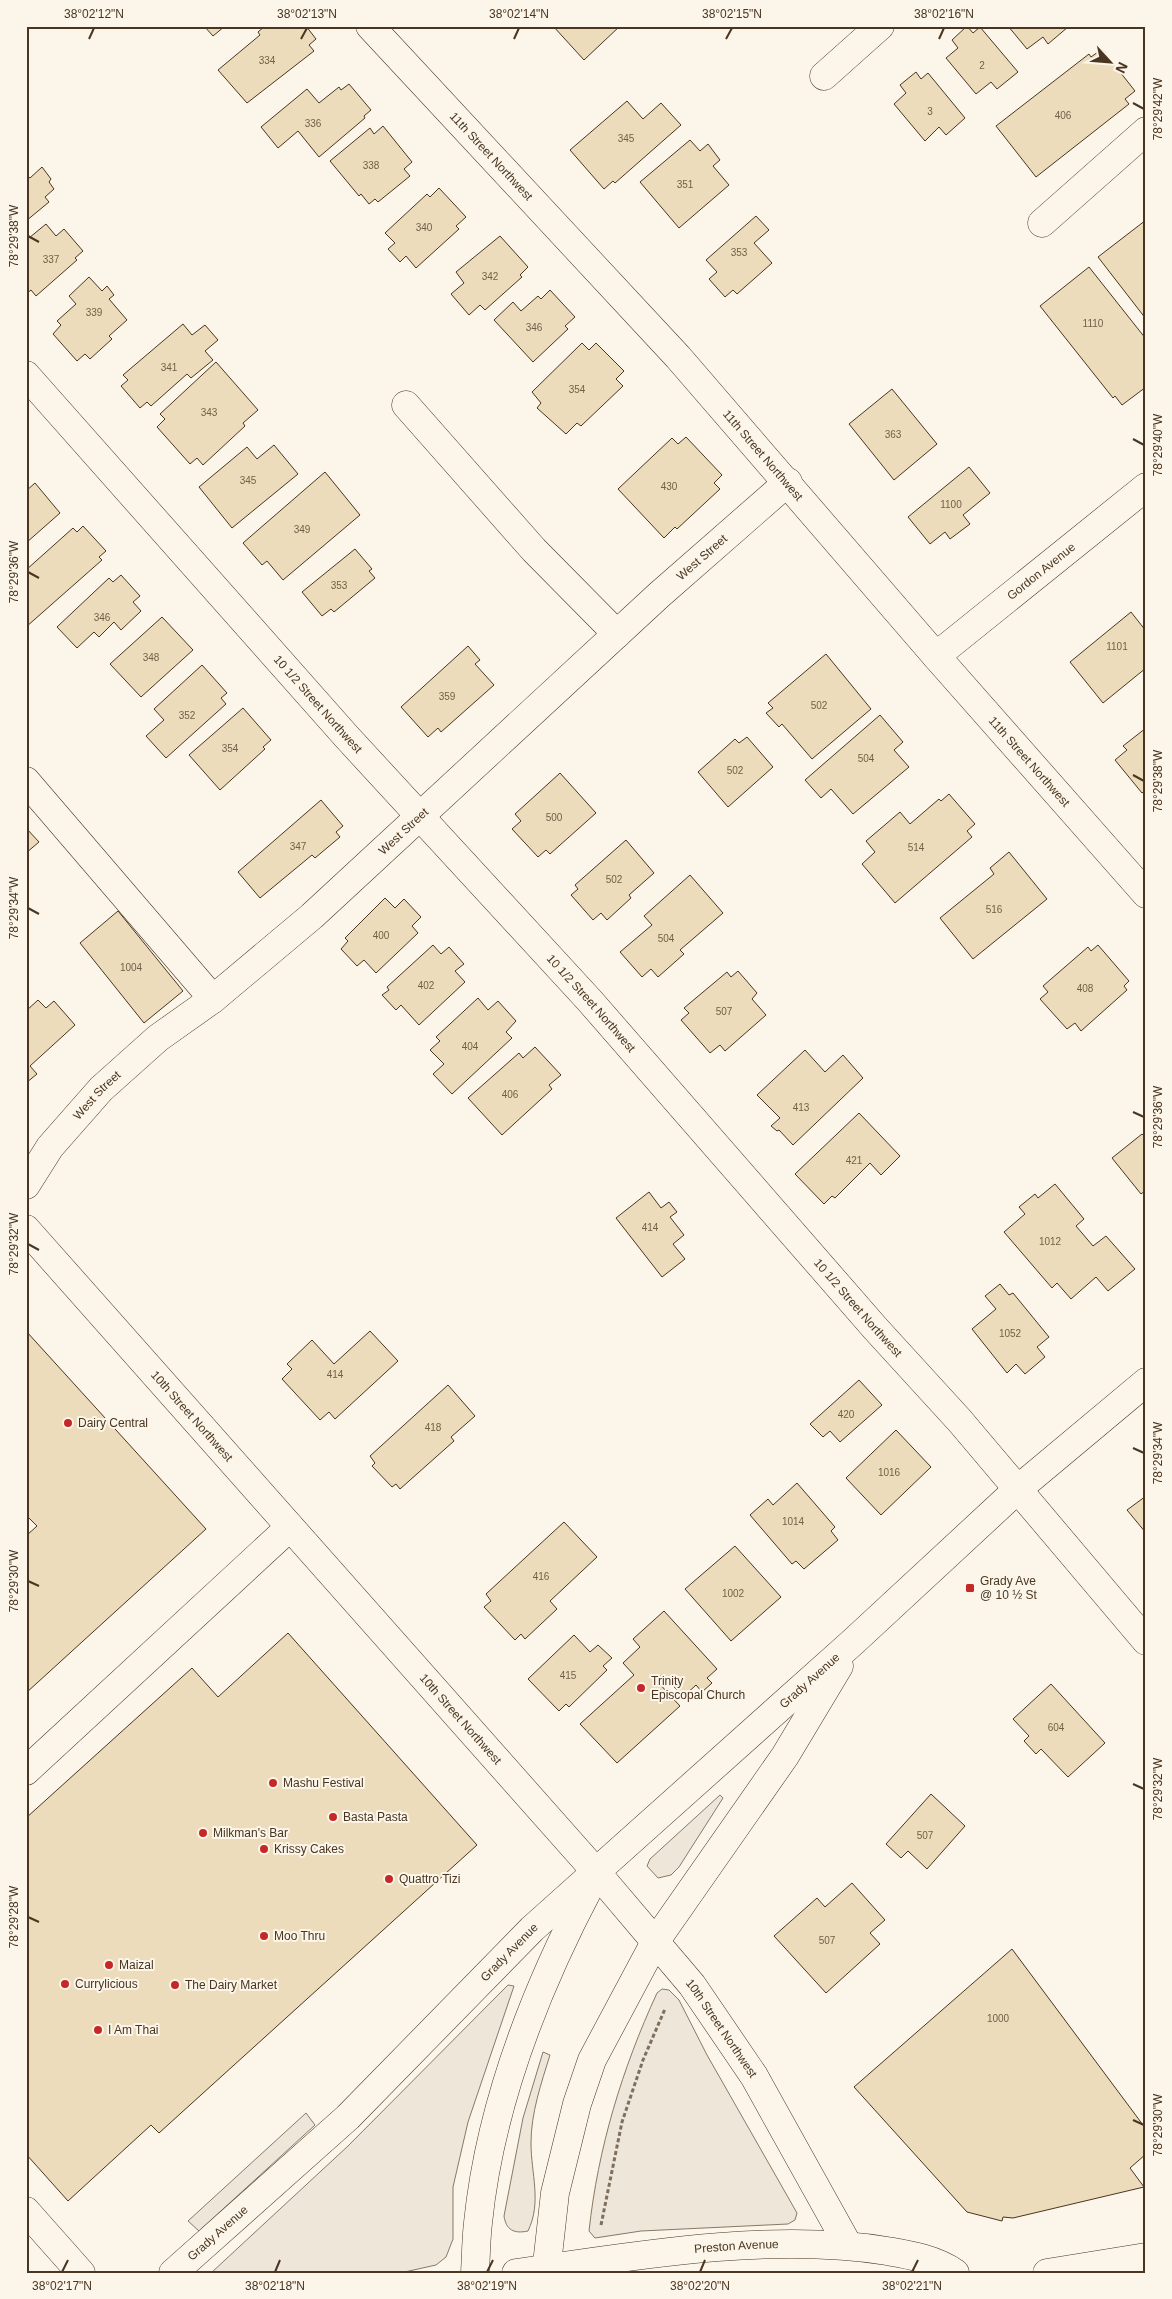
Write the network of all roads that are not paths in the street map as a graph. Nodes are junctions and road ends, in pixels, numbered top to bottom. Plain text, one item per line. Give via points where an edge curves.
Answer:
1 (370, 26) edge
2 (880, 26) edge
3 (824, 76) dead end
4 (1146, 130) edge
5 (1042, 223) dead end
6 (26, 375) edge
7 (406, 405) dead end
8 (788, 482) junction
9 (1146, 487) edge
10 (618, 634) junction
11 (936, 656) junction
12 (26, 781) edge
13 (421, 817) junction
14 (1146, 894) edge
15 (213, 999) junction
16 (26, 1185) edge
17 (26, 1229) edge
18 (1146, 1382) edge
19 (1018, 1489) junction
20 (290, 1527) junction
21 (1146, 1641) edge
22 (854, 1642) junction
23 (26, 1771) edge
24 (597, 1873) junction
25 (655, 1942) junction
26 (26, 2211) edge
27 (848, 2245) junction
28 (1146, 2257) edge
29 (546, 2271) edge
30 (81, 2273) edge
31 (173, 2273) edge
32 (475, 2273) edge
33 (516, 2273) edge
34 (955, 2273) edge
35 (1047, 2273) edge

1 - 8 main road, 11th Street Northwest via 678,357
2 - 3 main road
4 - 5 main road
6 - 13 main road, 10 1/2 Street Northwest
7 - 10 main road via 534,550
8 - 10 main road, West Street
8 - 11 main road, 11th Street Northwest
9 - 11 main road, Gordon Avenue
10 - 13 main road, West Street
11 - 14 main road, 11th Street Northwest
12 - 15 main road
13 - 15 main road, West Street via 312,916
13 - 19 main road, 10 1/2 Street Northwest via 590,1001
15 - 16 main road, West Street via 158,1038 101,1089 50,1147
17 - 20 main road, 10th Street Northwest
18 - 19 main road, Grady Avenue
19 - 21 main road, 10 1/2 Street Northwest
19 - 22 main road, Grady Avenue
20 - 23 main road
20 - 24 main road, 10th Street Northwest
22 - 24 main road, Grady Avenue
22 - 25 main road, Grady Avenue via 785,1756
24 - 25 main road, 10th Street Northwest
24 - 31 main road, Grady Avenue via 532,1929 348,2117
24 - 32 main road via 538,1994 503,2098 478,2223
25 - 27 main road, 10th Street Northwest via 692,1986 754,2076
25 - 29 main road, Grady Avenue via 592,2060 577,2104 555,2193
26 - 30 main road
27 - 29 main road, Preston Avenue via 761,2245 663,2253
27 - 34 main road, Preston Avenue via 914,2256 945,2266
28 - 35 main road
29 - 33 main road, Preston Avenue

